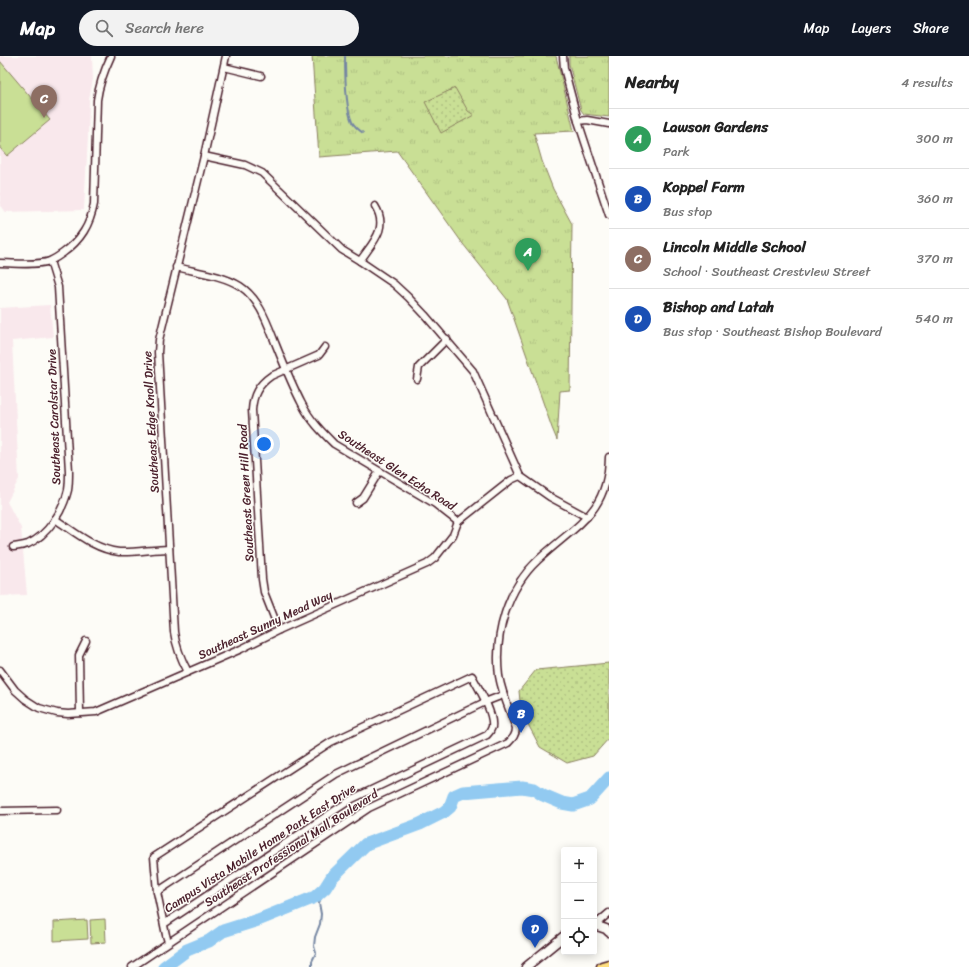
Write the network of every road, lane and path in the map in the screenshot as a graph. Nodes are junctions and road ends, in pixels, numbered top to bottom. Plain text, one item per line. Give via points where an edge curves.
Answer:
1 (110, 56) edge
2 (226, 56) edge
3 (563, 56) edge
4 (224, 67) junction
5 (261, 76) dead end
6 (578, 121) junction
7 (609, 124) edge
8 (204, 156) junction
9 (375, 206) dead end
10 (609, 215) edge
11 (360, 260) junction
12 (50, 261) junction
13 (0, 263) edge
14 (176, 267) junction
15 (447, 339) junction
16 (325, 347) dead end
17 (286, 370) junction
18 (417, 378) dead end
19 (609, 457) edge
20 (379, 472) junction
21 (520, 476) junction
22 (607, 489) edge
23 (356, 502) dead end
24 (587, 517) junction
25 (55, 519) junction
26 (458, 522) junction
27 (13, 547) dead end
28 (169, 548) junction
29 (279, 630) junction
30 (86, 641) dead end
31 (0, 670) edge
32 (188, 672) junction
33 (503, 695) junction
34 (485, 702) junction
35 (80, 713) junction
36 (58, 810) dead end
37 (0, 811) edge
38 (157, 892) junction
39 (609, 913) edge
40 (597, 923) edge
41 (164, 924) junction
42 (597, 926) edge
43 (609, 932) edge
44 (561, 938) edge
45 (168, 942) junction
46 (609, 965) edge
47 (132, 967) edge
48 (526, 967) edge
49 (602, 967) edge

1 - 12 street via 98,88 92,214 80,238
2 - 4 street, Southeast Edge Knoll Drive
3 - 6 street
4 - 5 street
4 - 8 street, Southeast Edge Knoll Drive
6 - 7 street
6 - 10 street
8 - 11 street via 245,165 262,173 342,250
8 - 14 street, Southeast Edge Knoll Drive
9 - 11 street via 381,219 381,227 379,234
11 - 15 street via 394,284
12 - 13 street
12 - 25 street, Southeast Carolstar Drive via 58,287 69,471 63,505
14 - 17 street, Southeast Glen Echo Road via 229,280 242,287 262,313
14 - 28 street, Southeast Edge Knoll Drive via 158,352
15 - 18 street via 420,367
15 - 21 street via 473,371
16 - 17 street, Southeast Green Hill Road via 319,355
17 - 20 street, Southeast Glen Echo Road via 311,420 334,444
17 - 29 street, Southeast Green Hill Road via 271,376 258,387 253,398 252,410 262,579 264,592
19 - 22 street, Southeast Professional Mall Boulevard
20 - 23 street via 363,498
20 - 26 street, Southeast Glen Echo Road via 435,504
21 - 24 street via 550,497
21 - 26 street, Southeast Sunny Mead Way via 505,484
22 - 24 street, Southeast Professional Mall Boulevard
24 - 33 street, Southeast Professional Mall Boulevard via 578,528 537,560 524,575 511,598 502,622 498,646 499,677
25 - 27 street, Southeast Carolstar Drive via 36,539
25 - 28 street via 102,548 119,552
26 - 29 street, Southeast Sunny Mead Way via 446,544 427,564
28 - 32 street, Southeast Edge Knoll Drive via 176,645
29 - 32 street, Southeast Sunny Mead Way
30 - 35 street via 79,654
31 - 35 street, Southeast Sunny Mead Way via 14,690 39,708 57,713
32 - 35 street, Southeast Sunny Mead Way via 96,712
33 - 34 street
33 - 45 street, Southeast Professional Mall Boulevard via 516,728 513,739 369,808
34 - 38 street via 336,774
34 - 38 street, Campus Vista Mobile Home Park East Drive via 472,676 324,747 154,858
34 - 41 street, Campus Vista Mobile Home Park East Drive via 492,720 492,729 487,735 352,799
36 - 37 street
38 - 41 street
39 - 40 street
41 - 45 street
42 - 43 street
44 - 48 street
45 - 47 street, Southeast Professional Mall Boulevard
46 - 49 main road

